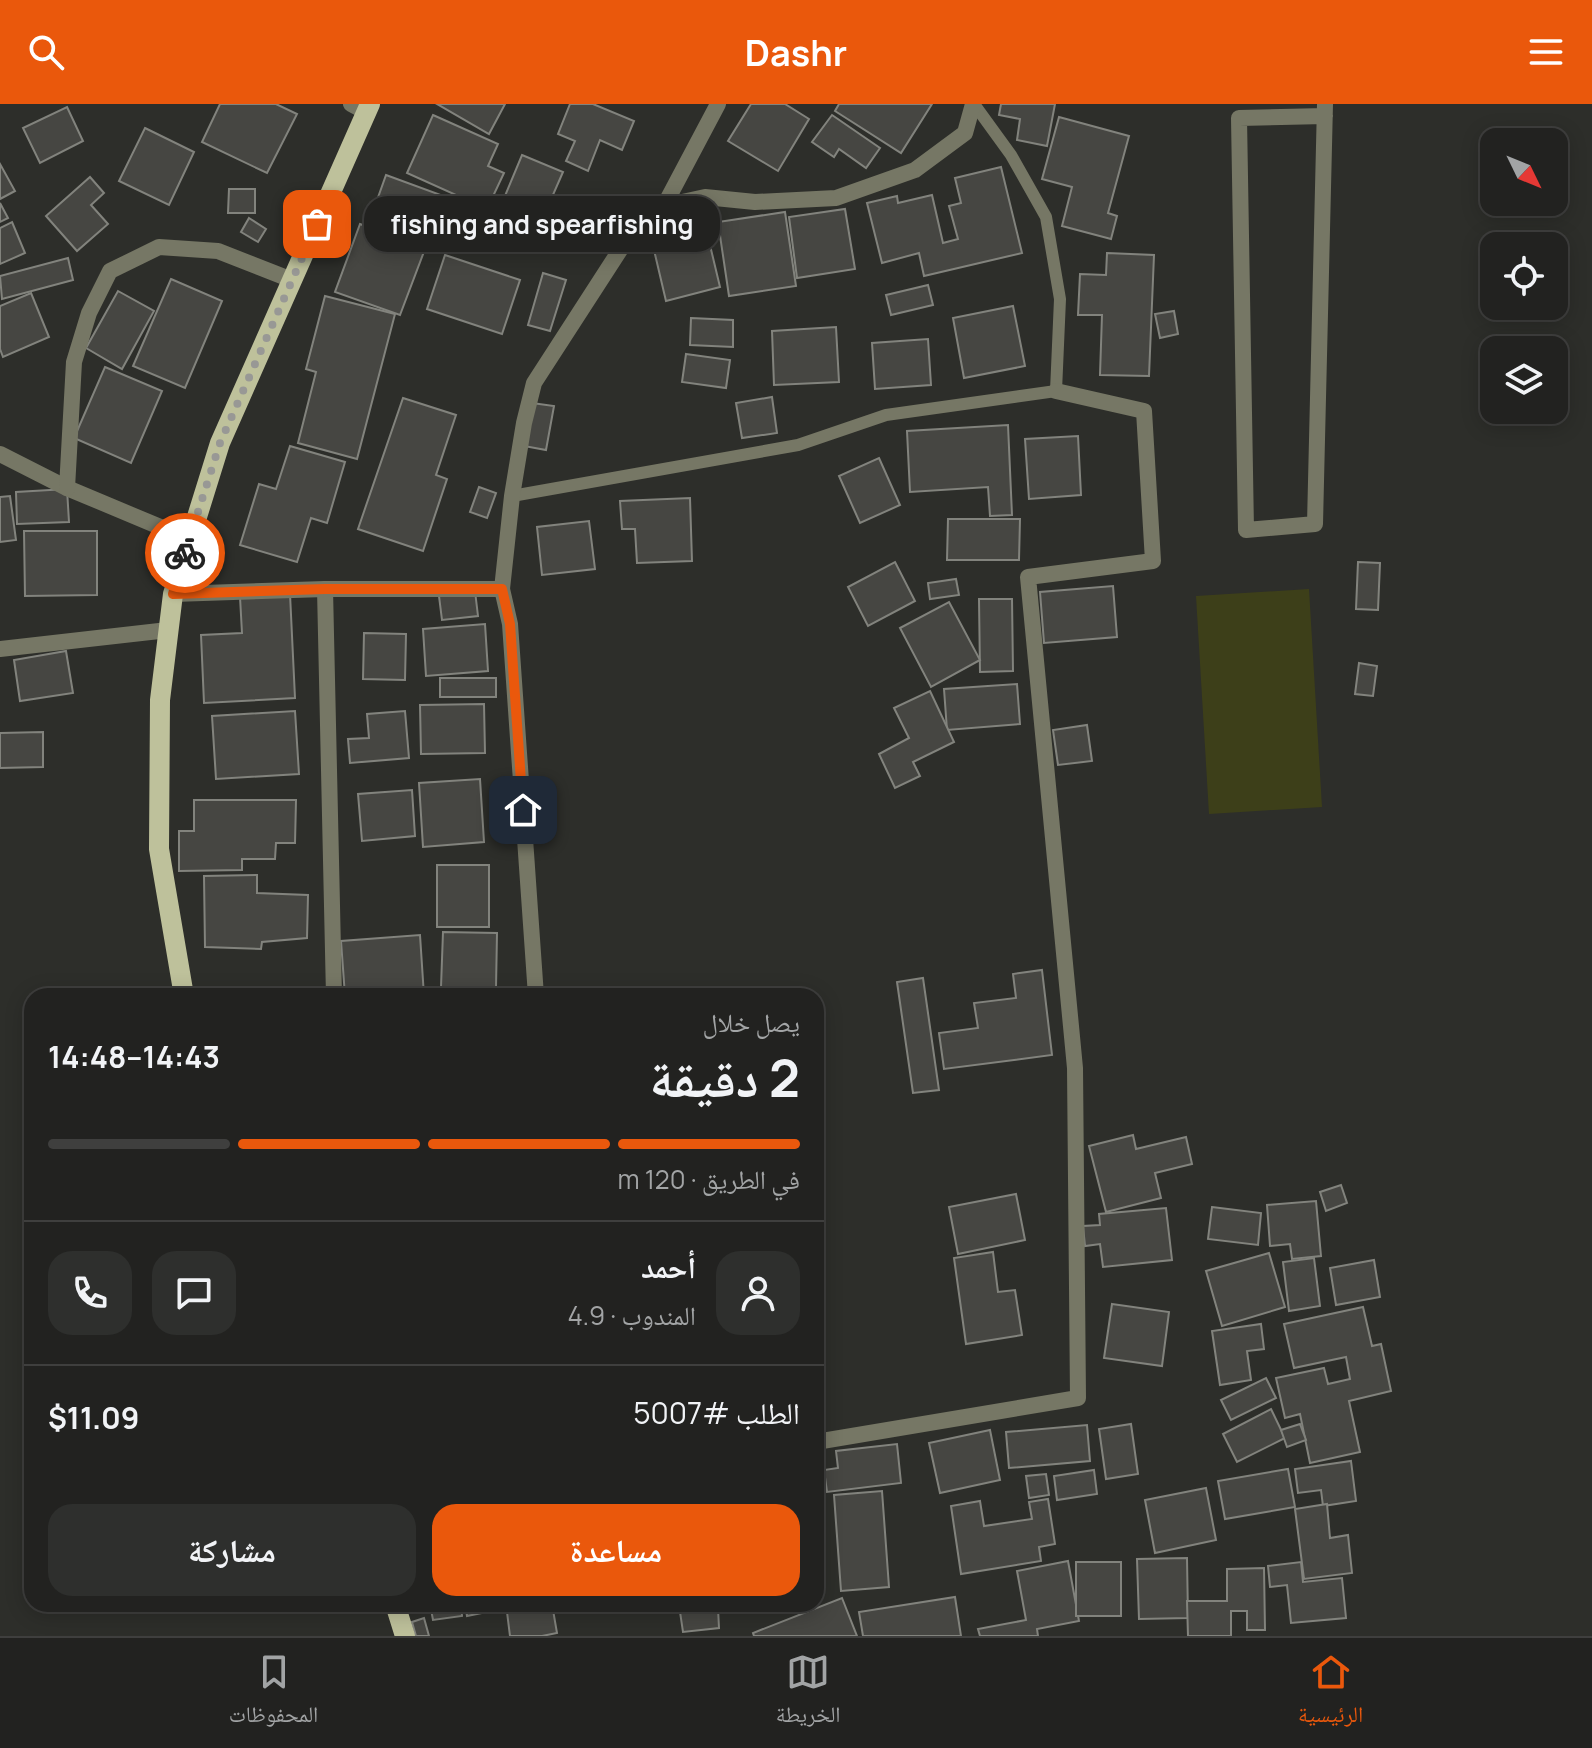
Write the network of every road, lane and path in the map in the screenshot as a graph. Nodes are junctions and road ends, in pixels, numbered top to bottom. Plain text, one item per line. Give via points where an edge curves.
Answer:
1 (718, 104) edge
2 (974, 104) edge
3 (362, 107) edge
4 (1325, 110) edge
5 (664, 206) junction
6 (292, 280) junction
7 (1056, 391) junction
8 (0, 454) edge
9 (67, 488) junction
10 (512, 496) junction
11 (189, 539) junction
12 (325, 589) junction
13 (502, 589) junction
14 (173, 594) junction
15 (168, 630) junction
16 (0, 649) edge
17 (183, 988) edge
18 (334, 988) edge
19 (535, 988) edge
20 (824, 1441) edge
21 (398, 1612) edge
22 (405, 1636) edge

1 - 5 street
2 - 5 street via 965,133 915,170 836,198 755,202 705,197
2 - 7 lane via 1046,217 1060,299
3 - 6 main road
4 - 4 street via 1315,524 1246,530 1239,118
5 - 10 street via 631,233 534,383
6 - 9 street via 218,251 159,247 110,271 89,313 74,362
6 - 11 main road via 220,443
7 - 10 lane via 886,415 798,445
7 - 20 street via 1144,411 1153,561 1028,577 1075,1068 1078,1398
8 - 9 street
9 - 11 street
10 - 13 street
11 - 14 main road
12 - 13 street
12 - 14 street
12 - 18 street
13 - 19 street via 510,624
14 - 15 main road
15 - 16 street
15 - 17 main road via 160,700 159,849
21 - 22 main road

